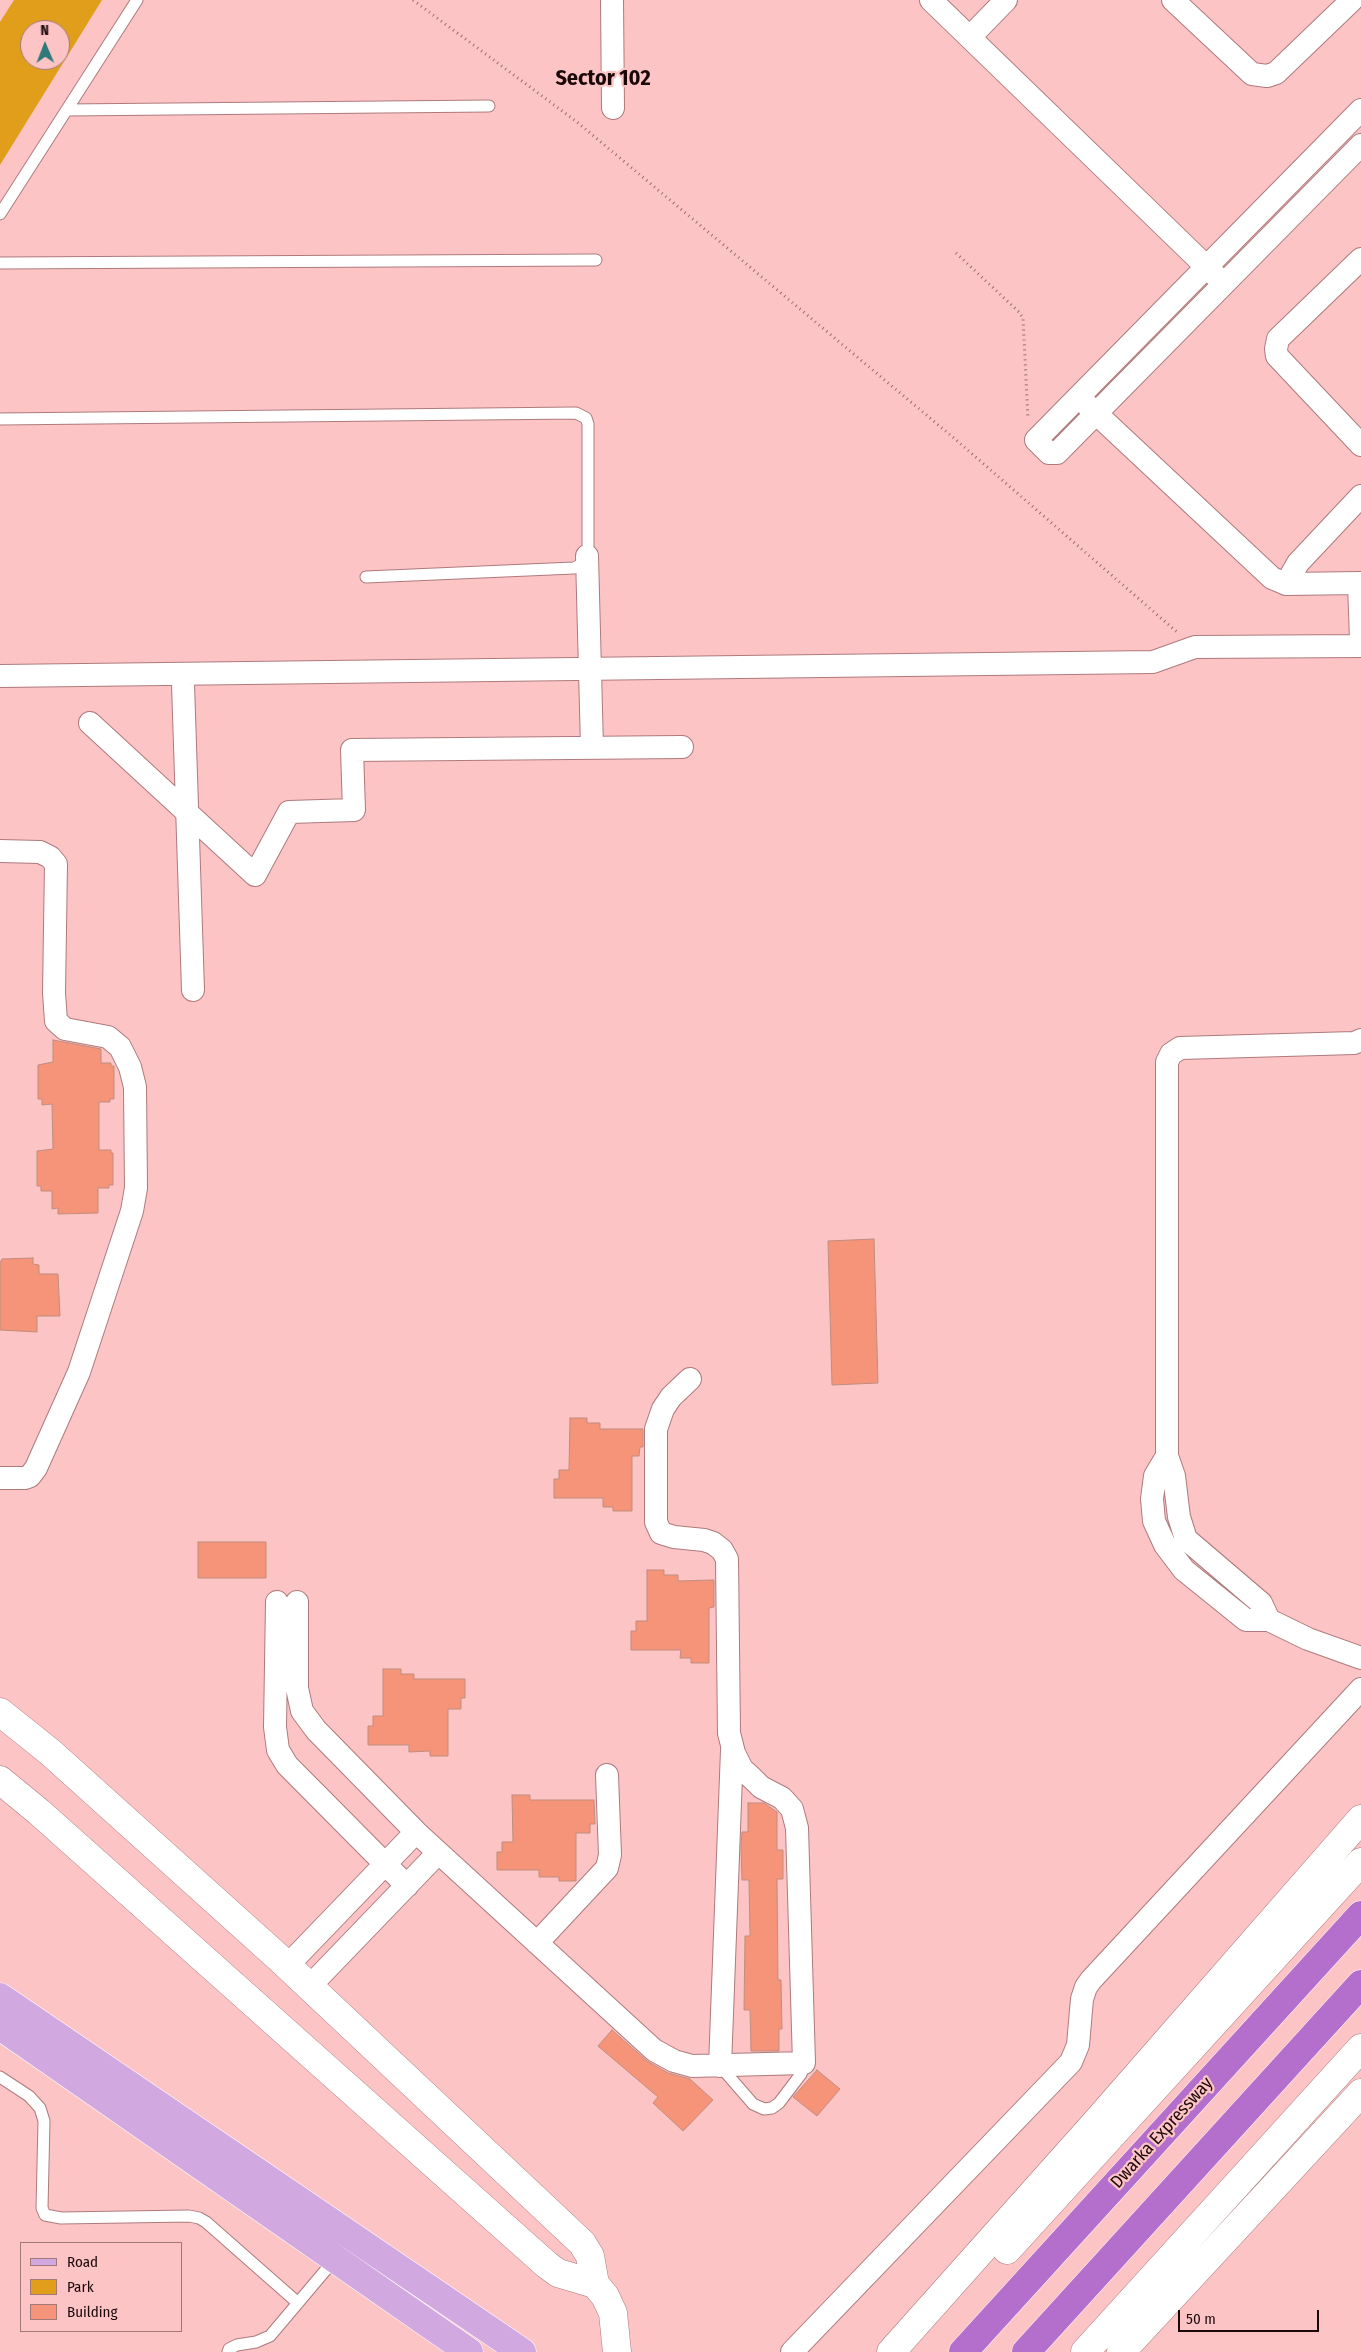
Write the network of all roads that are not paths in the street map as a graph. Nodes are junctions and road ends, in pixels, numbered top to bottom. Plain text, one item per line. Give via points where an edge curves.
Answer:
1 (137, 0) edge
2 (612, 0) edge
3 (931, 0) edge
4 (1006, 0) edge
5 (1173, 0) edge
6 (1352, 0) edge
7 (970, 37) junction
8 (489, 106) dead end
9 (613, 108) dead end
10 (67, 110) junction
11 (1361, 110) edge
12 (1361, 145) edge
13 (0, 214) edge
14 (1361, 259) edge
15 (596, 260) dead end
16 (0, 263) edge
17 (1208, 267) junction
18 (1224, 286) junction
19 (1079, 398) junction
20 (1097, 413) junction
21 (0, 419) edge
22 (1361, 445) edge
23 (1361, 496) edge
24 (587, 556) junction
25 (366, 577) dead end
26 (1360, 583) edge
27 (1286, 584) junction
28 (1361, 640) edge
29 (1361, 646) edge
30 (590, 669) junction
31 (0, 676) edge
32 (183, 684) dead end
33 (90, 723) dead end
34 (682, 747) dead end
35 (592, 748) junction
36 (187, 813) junction
37 (0, 851) edge
38 (193, 990) dead end
39 (1361, 1040) edge
40 (690, 1379) dead end
41 (2, 1483) edge
42 (1361, 1658) edge
43 (1361, 1689) edge
44 (0, 1712) edge
45 (732, 1746) junction
46 (606, 1775) dead end
47 (0, 1780) edge
48 (1361, 1819) edge
49 (416, 1832) junction
50 (438, 1853) junction
51 (1361, 1862) edge
52 (386, 1863) junction
53 (406, 1886) junction
54 (1361, 1915) edge
55 (537, 1943) junction
56 (287, 1966) junction
57 (1361, 1984) edge
58 (309, 1987) junction
59 (0, 1997) edge
60 (2, 2032) edge
61 (1361, 2048) edge
62 (804, 2063) junction
63 (720, 2066) junction
64 (0, 2077) edge
65 (1361, 2093) edge
66 (335, 2259) junction
67 (595, 2284) junction
68 (298, 2303) junction
69 (228, 2352) edge
70 (470, 2352) edge
71 (522, 2352) edge
72 (617, 2352) edge
73 (792, 2352) edge
74 (891, 2352) edge
75 (912, 2352) edge
76 (963, 2352) edge
77 (1026, 2352) edge
78 (1085, 2352) edge
79 (1121, 2352) edge

1 - 10 lane
2 - 9 street
3 - 7 street
4 - 7 street
5 - 6 street via 1252,74 1266,76 1276,73
7 - 17 street
8 - 10 lane
10 - 13 lane
11 - 17 street
12 - 18 street
14 - 22 street via 1278,340 1276,349 1277,356
15 - 16 lane
17 - 18 street
17 - 19 street
18 - 20 street
19 - 20 street
19 - 20 street via 1036,440 1049,453 1057,452
20 - 27 street via 1272,578
21 - 24 lane via 581,414 588,424
23 - 27 street via 1298,563
24 - 25 lane via 574,568
24 - 30 street
26 - 27 street
26 - 28 street
29 - 30 street via 1195,647 1153,662
30 - 31 street
30 - 35 street
32 - 36 street
33 - 36 street
34 - 35 street
35 - 36 street via 352,750 354,810 289,812 255,875
36 - 38 street
37 - 41 street via 40,852 56,864 56,1022 65,1029 108,1038 120,1047 130,1067 135,1087 136,1188 132,1211 79,1372 33,1472 25,1478
39 - 42 street via 1354,1043 1180,1048 1171,1054 1167,1062 1167,1456 1174,1476 1178,1517 1186,1539 1261,1603 1268,1620
40 - 45 street via 671,1397 656,1429 656,1522 660,1534 713,1543 727,1559
43 - 73 street via 1091,1980 1082,1999 1078,2045 1071,2062
44 - 56 street via 57,1759
45 - 62 street via 742,1769 792,1809 797,1828
45 - 63 street
46 - 55 street via 610,1855 607,1868
47 - 67 street via 547,2265 558,2273
48 - 74 street
49 - 50 street
49 - 52 street
49 - 52 street via 316,1730 302,1711 287,1602 275,1727 278,1750 287,1765
50 - 53 street
50 - 55 street
51 - 75 street
52 - 53 street
52 - 56 street
53 - 58 street
54 - 76 highway, Dwarka Expressway
55 - 63 street via 654,2050 692,2066
56 - 58 street
57 - 77 highway
58 - 67 street via 582,2242 590,2256
59 - 71 main road
60 - 66 main road
61 - 78 street
62 - 63 street
62 - 63 lane via 801,2074 779,2103 764,2109 753,2104
64 - 68 lane via 30,2096 40,2108 44,2121 42,2208 45,2215 61,2218 199,2218
65 - 79 street
66 - 68 lane
66 - 70 main road
67 - 72 street via 613,2313
68 - 69 lane via 270,2336 229,2348

